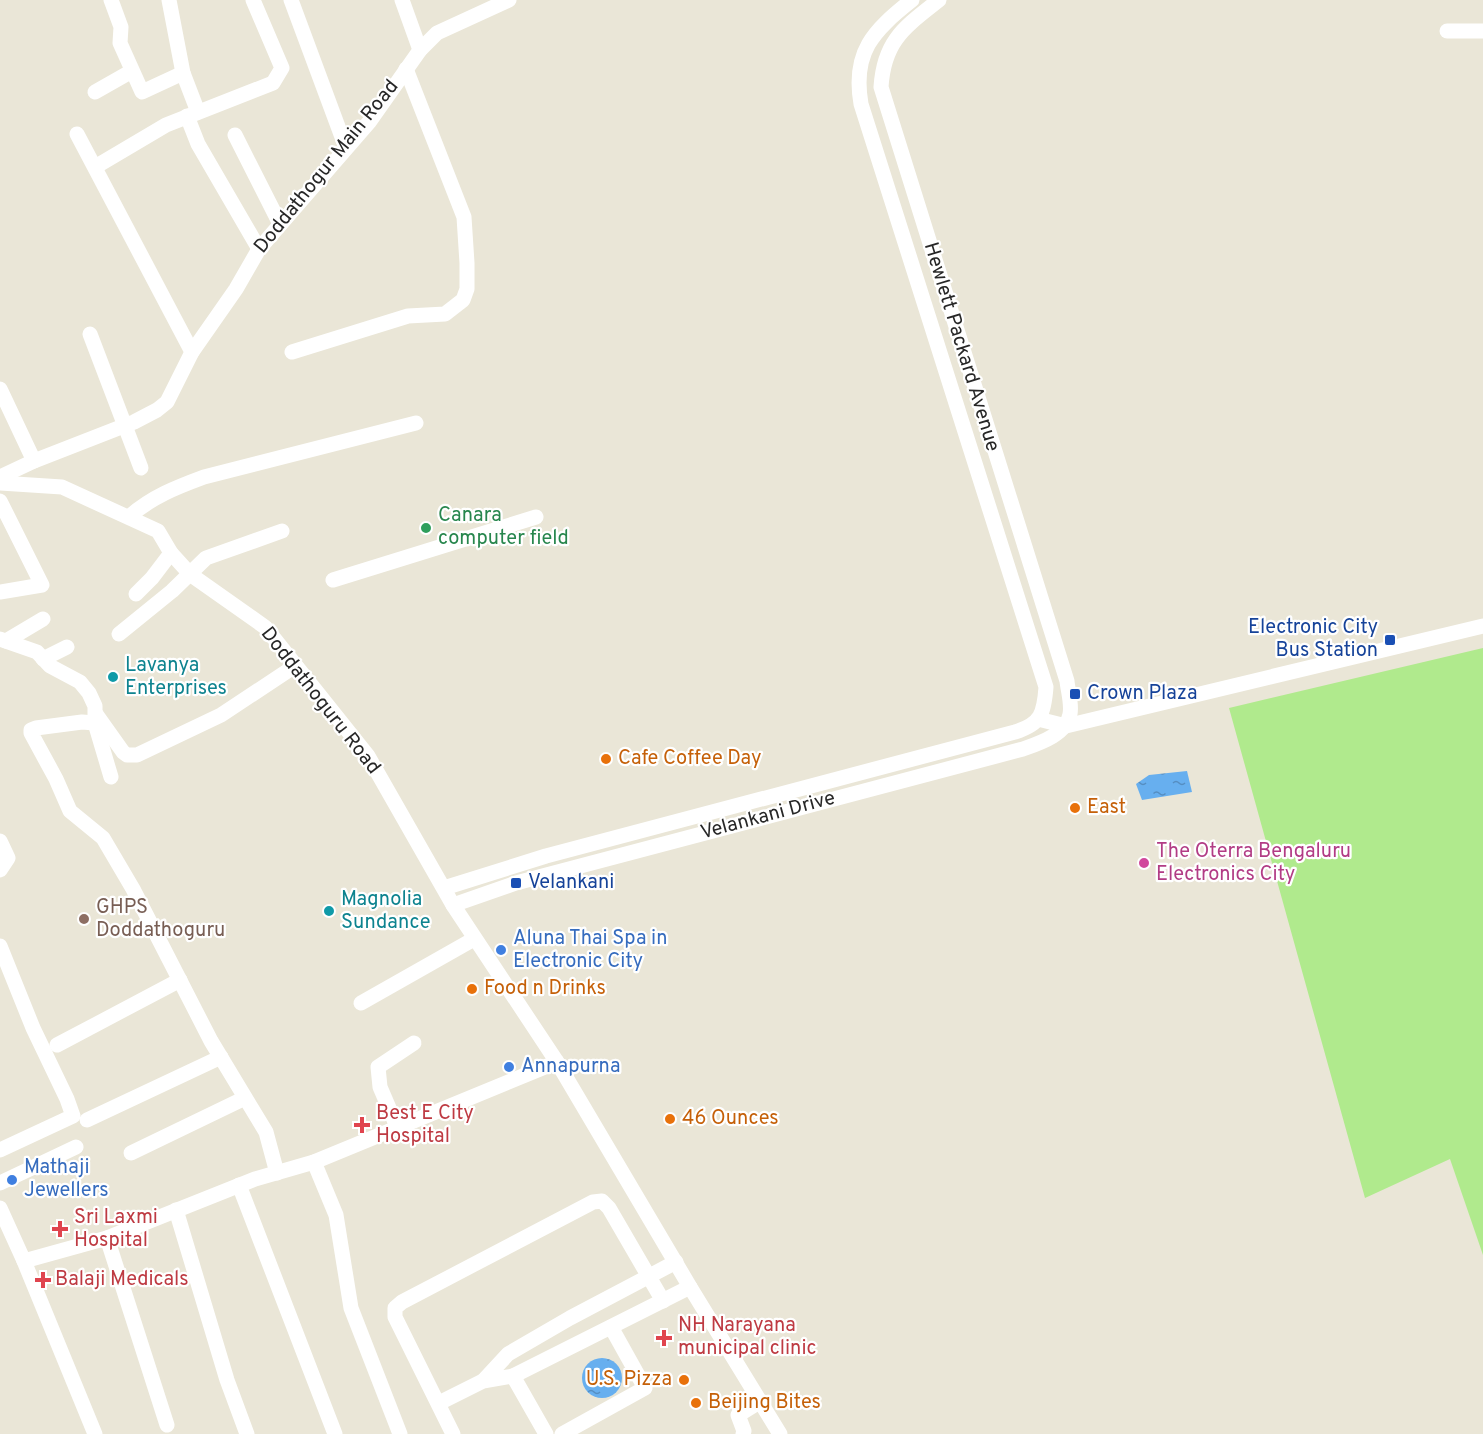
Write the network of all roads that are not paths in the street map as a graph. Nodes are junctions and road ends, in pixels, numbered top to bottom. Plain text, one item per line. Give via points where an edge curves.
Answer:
1 (111, 0) edge
2 (169, 0) edge
3 (253, 0) edge
4 (291, 0) edge
5 (402, 0) edge
6 (509, 0) edge
7 (912, 0) edge
8 (939, 0) edge
9 (490, 4) edge
10 (1448, 30) dead end
11 (1483, 31) edge
12 (420, 50) junction
13 (406, 69) junction
14 (132, 71) junction
15 (183, 73) junction
16 (858, 85) junction
17 (880, 87) junction
18 (96, 92) dead end
19 (192, 114) junction
20 (77, 134) dead end
21 (235, 135) dead end
22 (346, 148) junction
23 (94, 167) junction
24 (280, 224) junction
25 (259, 249) junction
26 (90, 334) dead end
27 (192, 352) junction
28 (292, 352) dead end
29 (0, 389) edge
30 (416, 423) dead end
31 (125, 425) junction
32 (33, 462) junction
33 (141, 468) dead end
34 (0, 477) edge
35 (0, 483) edge
36 (0, 501) edge
37 (536, 517) dead end
38 (129, 518) junction
39 (282, 531) dead end
40 (171, 553) junction
41 (190, 574) junction
42 (333, 580) dead end
43 (0, 592) edge
44 (136, 594) dead end
45 (43, 619) dead end
46 (1483, 626) edge
47 (119, 633) dead end
48 (3, 640) edge
49 (67, 646) dead end
50 (43, 659) junction
51 (295, 666) junction
52 (1042, 713) junction
53 (96, 719) junction
54 (1068, 720) junction
55 (111, 777) dead end
56 (0, 841) edge
57 (0, 870) edge
58 (444, 888) junction
59 (453, 905) junction
60 (474, 939) junction
61 (0, 946) edge
62 (180, 980) junction
63 (361, 1003) dead end
64 (414, 1043) dead end
65 (57, 1045) dead end
66 (221, 1057) junction
67 (557, 1062) junction
68 (245, 1098) junction
69 (87, 1120) dead end
70 (398, 1129) junction
71 (76, 1148) dead end
72 (0, 1150) edge
73 (131, 1153) dead end
74 (314, 1162) junction
75 (277, 1173) junction
76 (0, 1183) edge
77 (239, 1185) junction
78 (0, 1208) edge
79 (176, 1210) junction
80 (107, 1238) junction
81 (24, 1261) junction
82 (676, 1262) junction
83 (649, 1276) junction
84 (690, 1287) junction
85 (663, 1301) junction
86 (570, 1318) junction
87 (611, 1328) junction
88 (582, 1342) junction
89 (513, 1376) junction
90 (483, 1381) junction
91 (759, 1402) junction
92 (438, 1403) junction
93 (167, 1425) dead end
94 (95, 1434) edge
95 (247, 1434) edge
96 (335, 1434) edge
97 (400, 1434) edge
98 (453, 1434) edge
99 (546, 1434) edge
100 (562, 1434) edge
101 (744, 1434) edge
102 (780, 1434) edge

1 - 14 street via 121,27 120,43
2 - 15 street
3 - 19 street via 282,68 273,83
4 - 22 street
5 - 12 street
6 - 9 street, Doddathogur Main Road
7 - 16 street, Hewlett Packard Avenue via 887,20 866,48
8 - 17 street, Hewlett Packard Avenue via 896,38 887,52
9 - 12 street, Doddathogur Main Road via 437,33
10 - 11 street
12 - 13 street, Doddathogur Main Road
13 - 22 street, Doddathogur Main Road
13 - 28 street via 464,218 467,289 463,300 446,314 408,316
14 - 15 street via 142,92
14 - 18 street
15 - 19 street
16 - 17 street
16 - 52 street, Hewlett Packard Avenue via 1046,687
17 - 54 street, Hewlett Packard Avenue via 1067,681
19 - 23 street
19 - 25 street via 198,144
20 - 23 street
21 - 24 street
22 - 24 street, Doddathogur Main Road
23 - 27 street
24 - 25 street, Doddathogur Main Road
25 - 27 street, Doddathogur Main Road
26 - 31 street
27 - 31 street, Doddathogur Main Road via 167,402
29 - 32 street
30 - 38 street via 204,477 142,505
31 - 32 street, Doddathogur Main Road
31 - 33 street
32 - 34 street, Doddathogur Main Road
35 - 38 street, Doddathoguru Road via 62,487
36 - 43 street via 42,585
37 - 42 street
38 - 40 street, Doddathoguru Road via 158,531
39 - 41 street via 206,558
40 - 41 street, Doddathoguru Road
40 - 44 street
41 - 47 street
41 - 51 street, Doddathoguru Road via 265,627
45 - 48 street
46 - 54 street
48 - 50 street via 37,652
49 - 50 street
50 - 53 street via 80,682 95,706
51 - 53 street via 221,715 137,755 123,752
51 - 58 street, Doddathoguru Road via 368,756
52 - 54 street
52 - 58 street, Velankani Drive via 1032,726 1015,732 546,856
53 - 55 street
53 - 62 street via 30,730 70,812 103,838
54 - 59 street, Velankani Drive via 1045,742 1023,749 516,883
56 - 57 street via 8,858
58 - 59 street
59 - 60 street
60 - 63 street
60 - 67 street
61 - 72 street via 73,1116
62 - 65 street
62 - 66 street
64 - 70 street via 378,1066 380,1087
66 - 68 street
66 - 69 street
67 - 70 street
67 - 82 street
68 - 73 street
68 - 75 street via 266,1132
70 - 74 street
71 - 76 street
74 - 75 street
74 - 97 street via 336,1215 351,1308
75 - 77 street
77 - 79 street
77 - 96 street
78 - 81 street
79 - 80 street
79 - 95 street
80 - 81 street
80 - 93 street
81 - 94 street
82 - 83 street
82 - 84 street
83 - 85 street
83 - 86 street
83 - 92 street via 602,1201 593,1202 402,1302 395,1308 395,1317
84 - 85 street
84 - 91 street
85 - 87 street
86 - 88 street
86 - 90 street via 508,1354
87 - 88 street
87 - 100 street via 645,1388
88 - 89 street
89 - 90 street
89 - 99 street
90 - 92 street
91 - 101 street via 738,1415
91 - 102 street
92 - 98 street

